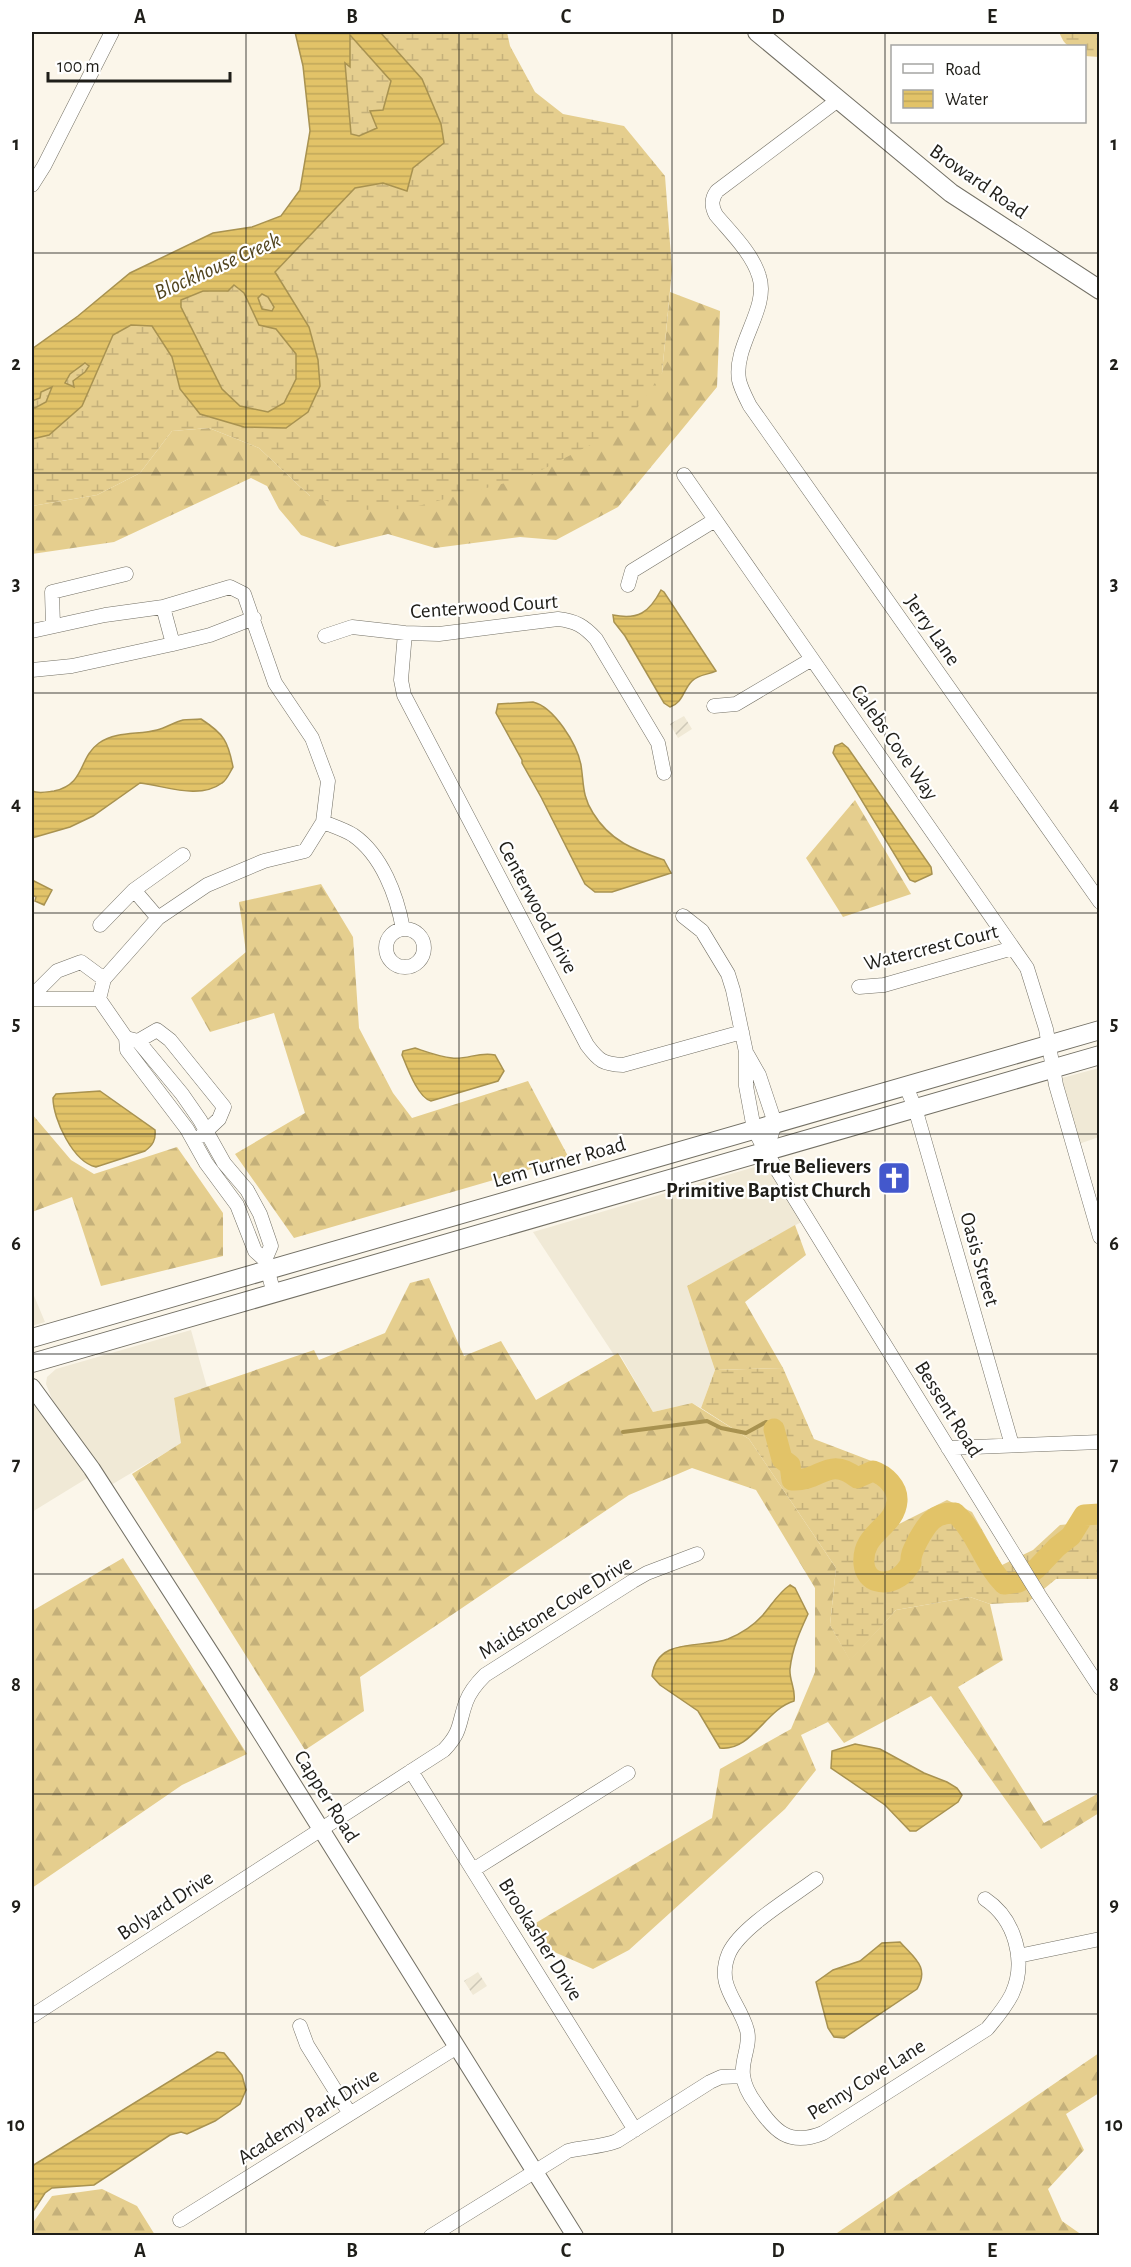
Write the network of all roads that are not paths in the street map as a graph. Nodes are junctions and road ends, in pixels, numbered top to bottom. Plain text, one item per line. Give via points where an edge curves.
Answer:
1 (112, 32) edge
2 (757, 32) edge
3 (838, 100) junction
4 (32, 185) edge
5 (1100, 290) edge
6 (684, 475) dead end
7 (715, 520) junction
8 (126, 574) dead end
9 (628, 585) dead end
10 (163, 607) junction
11 (254, 618) junction
12 (53, 626) junction
13 (32, 631) edge
14 (405, 633) junction
15 (326, 636) dead end
16 (173, 644) junction
17 (812, 659) junction
18 (32, 670) edge
19 (714, 706) dead end
20 (664, 773) dead end
21 (323, 822) junction
22 (183, 855) dead end
23 (134, 890) junction
24 (1100, 902) edge
25 (682, 916) dead end
26 (158, 918) junction
27 (100, 925) dead end
28 (403, 929) dead end
29 (1012, 948) junction
30 (104, 979) junction
31 (859, 987) dead end
32 (32, 998) edge
33 (99, 999) junction
34 (1100, 1030) edge
35 (742, 1032) junction
36 (132, 1039) junction
37 (1049, 1044) junction
38 (746, 1052) junction
39 (1100, 1055) edge
40 (1053, 1069) junction
41 (906, 1086) junction
42 (915, 1108) junction
43 (775, 1123) junction
44 (754, 1129) junction
45 (201, 1137) junction
46 (766, 1152) junction
47 (517, 1198) junction
48 (524, 1221) junction
49 (1100, 1237) edge
50 (266, 1265) junction
51 (274, 1294) junction
52 (32, 1338) edge
53 (32, 1363) edge
54 (32, 1387) edge
55 (1100, 1442) edge
56 (1012, 1445) junction
57 (948, 1448) junction
58 (697, 1554) dead end
59 (1100, 1688) edge
60 (411, 1771) junction
61 (628, 1773) dead end
62 (321, 1829) junction
63 (473, 1870) junction
64 (816, 1879) dead end
65 (985, 1899) dead end
66 (1100, 1939) edge
67 (1018, 1956) junction
68 (32, 2016) edge
69 (300, 2026) dead end
70 (457, 2047) junction
71 (743, 2076) junction
72 (350, 2114) junction
73 (635, 2130) junction
74 (535, 2171) junction
75 (180, 2220) dead end
76 (447, 2231) edge
77 (431, 2235) edge
78 (575, 2235) edge

1 - 4 street
2 - 3 main road, Broward Road
3 - 5 main road, Broward Road via 951,193
3 - 24 street, Jerry Lane via 712,197 716,215 746,252 760,278 758,305 739,364 739,379 750,406
6 - 7 street, Calebs Cove Way
7 - 9 street via 632,571
7 - 17 street, Calebs Cove Way
8 - 12 street via 52,592
10 - 11 street via 230,587 244,594
10 - 12 street
10 - 16 street
11 - 16 street
11 - 21 street via 274,683 312,738 328,781
12 - 13 street
14 - 15 street, Centerwood Court via 352,627
14 - 20 street, Centerwood Court via 439,634 574,621 596,639 658,742
14 - 35 street, Centerwood Drive via 401,680 404,695 596,1057 607,1064 623,1065
16 - 18 street via 72,666
17 - 19 street via 736,704
17 - 29 street, Calebs Cove Way
21 - 26 street via 305,851 264,861 207,885
21 - 28 street via 353,835 374,857 390,885
22 - 23 street
23 - 26 street
23 - 27 street
25 - 35 street, Bessent Road via 702,931 728,974
26 - 30 street
29 - 31 street, Watercrest Court via 884,985
29 - 37 street, Calebs Cove Way via 1027,968
30 - 32 street via 81,962 57,971
30 - 33 street
32 - 33 street
33 - 36 street
34 - 37 main road, Lem Turner Road
35 - 38 street, Bessent Road
36 - 45 street via 127,1050
36 - 45 street via 157,1030 170,1040 224,1107 219,1119
37 - 40 street, Calebs Cove Way
37 - 41 main road, Lem Turner Road
38 - 43 street, Bessent Road via 759,1075
38 - 44 street, Bessent Road via 746,1086
39 - 40 main road
40 - 42 main road
40 - 49 street, Calebs Cove Way
41 - 42 street, Oasis Street
41 - 43 main road, Lem Turner Road
42 - 46 main road
42 - 56 street, Oasis Street
43 - 44 main road, Lem Turner Road
43 - 46 street
44 - 46 street, Bessent Road
44 - 47 main road, Lem Turner Road
45 - 50 street via 206,1163 237,1205 255,1251
46 - 48 main road
46 - 57 street, Bessent Road
47 - 48 main road
47 - 50 main road, Lem Turner Road
48 - 51 main road
50 - 51 street
50 - 52 main road, Lem Turner Road
51 - 53 main road
54 - 62 street, Capper Road via 92,1469
55 - 56 street
56 - 57 street
57 - 59 street, Bessent Road
58 - 60 street, Maidstone Cove Drive via 647,1573 485,1675 465,1702 454,1740
60 - 62 street, Maidstone Cove Drive
60 - 63 street, Brookasher Drive
61 - 63 street
62 - 68 street, Bolyard Drive
62 - 70 street, Capper Road
63 - 73 street, Brookasher Drive
64 - 71 street via 740,1935 730,1952 724,1969 726,1985 748,2032
65 - 67 street, Penny Cove Lane via 999,1908 1010,1926
66 - 67 street
67 - 71 street, Penny Cove Lane via 1012,1993 987,2029 823,2133 797,2139 783,2135 769,2123 748,2093
69 - 72 street via 307,2045
70 - 72 street, Academy Park Drive
70 - 74 street, Capper Road
71 - 73 street via 710,2082
72 - 75 street, Academy Park Drive
73 - 74 street via 603,2146 568,2151
74 - 76 street
74 - 78 street, Capper Road
76 - 77 street

